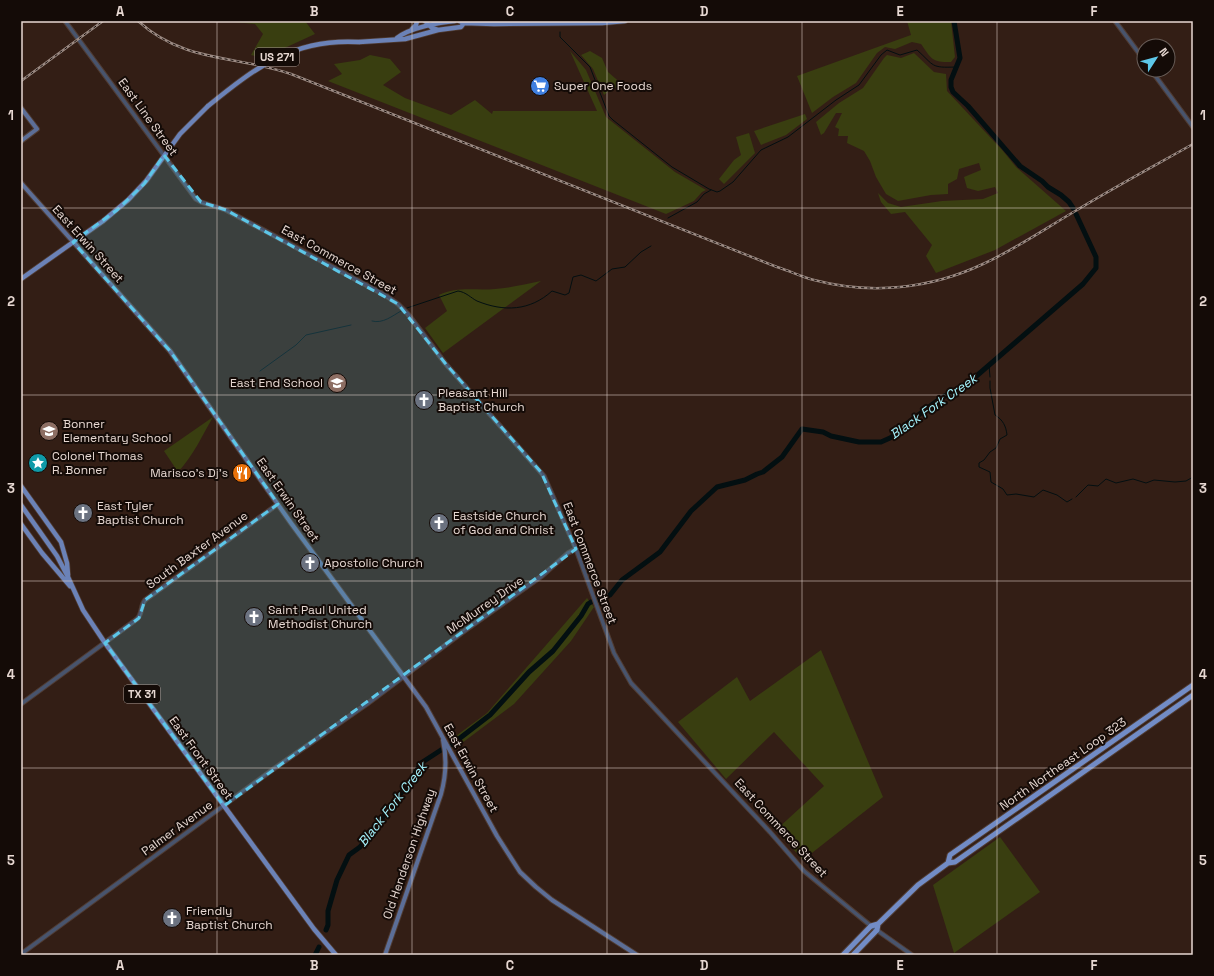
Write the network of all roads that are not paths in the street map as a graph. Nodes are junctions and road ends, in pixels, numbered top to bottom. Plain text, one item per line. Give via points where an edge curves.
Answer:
1 (65, 21) edge
2 (417, 21) edge
3 (425, 21) edge
4 (455, 21) edge
5 (459, 21) edge
6 (625, 21) edge
7 (1116, 21) edge
8 (430, 23) edge
9 (464, 23) junction
10 (438, 30) junction
11 (408, 32) junction
12 (426, 34) junction
13 (397, 38) junction
14 (1136, 49) edge
15 (1157, 78) edge
16 (21, 108) edge
17 (1193, 127) edge
18 (21, 141) edge
19 (164, 155) junction
20 (21, 183) edge
21 (226, 210) joint
22 (73, 242) junction
23 (21, 279) edge
24 (21, 486) edge
25 (278, 504) junction
26 (21, 505) edge
27 (21, 524) edge
28 (576, 549) junction
29 (68, 577) junction
30 (77, 597) junction
31 (105, 643) junction
32 (404, 677) junction
33 (1193, 685) edge
34 (1193, 695) edge
35 (21, 704) edge
36 (441, 734) junction
37 (1110, 744) junction
38 (1115, 751) junction
39 (456, 760) junction
40 (445, 764) junction
41 (1023, 804) junction
42 (224, 806) junction
43 (1028, 811) junction
44 (948, 863) junction
45 (871, 926) junction
46 (878, 927) junction
47 (21, 954) edge
48 (336, 955) edge
49 (385, 955) edge
50 (637, 955) edge
51 (843, 955) edge
52 (853, 955) edge
53 (912, 955) edge

1 - 19 street, East Line Street
2 - 11 main road
3 - 8 main road
4 - 8 main road, US 271
5 - 9 main road, US 271
6 - 9 main road, US 271
7 - 14 street
8 - 10 main road
8 - 11 main road, US 271
8 - 12 main road
9 - 10 main road, US 271 via 461,27
10 - 12 main road, US 271
11 - 13 main road, US 271
12 - 13 main road, US 271 via 405,39
13 - 19 main road, US 271, bridge via 324,42 286,53 260,67 208,106 183,130
15 - 17 street
16 - 18 main road via 37,129
19 - 21 street, East Line Street via 196,199
19 - 22 main road, US 271 via 146,181 128,200
20 - 22 main road, East Erwin Street
21 - 28 street, East Commerce Street via 385,295 401,307 445,363 541,472 548,482
22 - 23 main road, US 271
22 - 25 main road, East Erwin Street via 170,351
24 - 29 main road via 61,542
25 - 31 street, South Baxter Avenue via 146,600 137,619
25 - 32 main road, East Erwin Street
26 - 29 main road, East Front Street / TX 31 via 52,548
27 - 30 main road
28 - 32 street, McMurrey Drive
28 - 45 street, East Commerce Street via 614,653 631,683 804,871
29 - 30 main road, East Front Street / TX 31
30 - 31 main road, East Front Street / TX 31 via 89,621
31 - 35 street, South Baxter Avenue
31 - 42 main road, East Front Street / TX 31
32 - 36 main road, East Erwin Street via 426,707
32 - 42 street, Palmer Avenue
33 - 37 highway, North Northeast Loop 323
34 - 38 highway, North Northeast Loop 323
36 - 39 main road, East Erwin Street
36 - 40 main road, Old Henderson Highway
37 - 38 highway
37 - 41 highway, North Northeast Loop 323
38 - 43 highway, North Northeast Loop 323
39 - 40 main road via 449,760
39 - 50 main road, East Erwin Street via 502,844 525,877 552,900
40 - 49 main road, Old Henderson Highway via 438,803
41 - 43 highway
41 - 44 highway, North Northeast Loop 323 via 950,856
42 - 47 street, Palmer Avenue
42 - 48 main road, East Front Street / TX 31
43 - 44 highway, North Northeast Loop 323 via 955,862
44 - 46 highway, North Northeast Loop 323 via 913,890
45 - 46 highway, North Northeast Loop 323
45 - 51 highway
46 - 52 highway, North Northeast Loop 323
46 - 53 street

